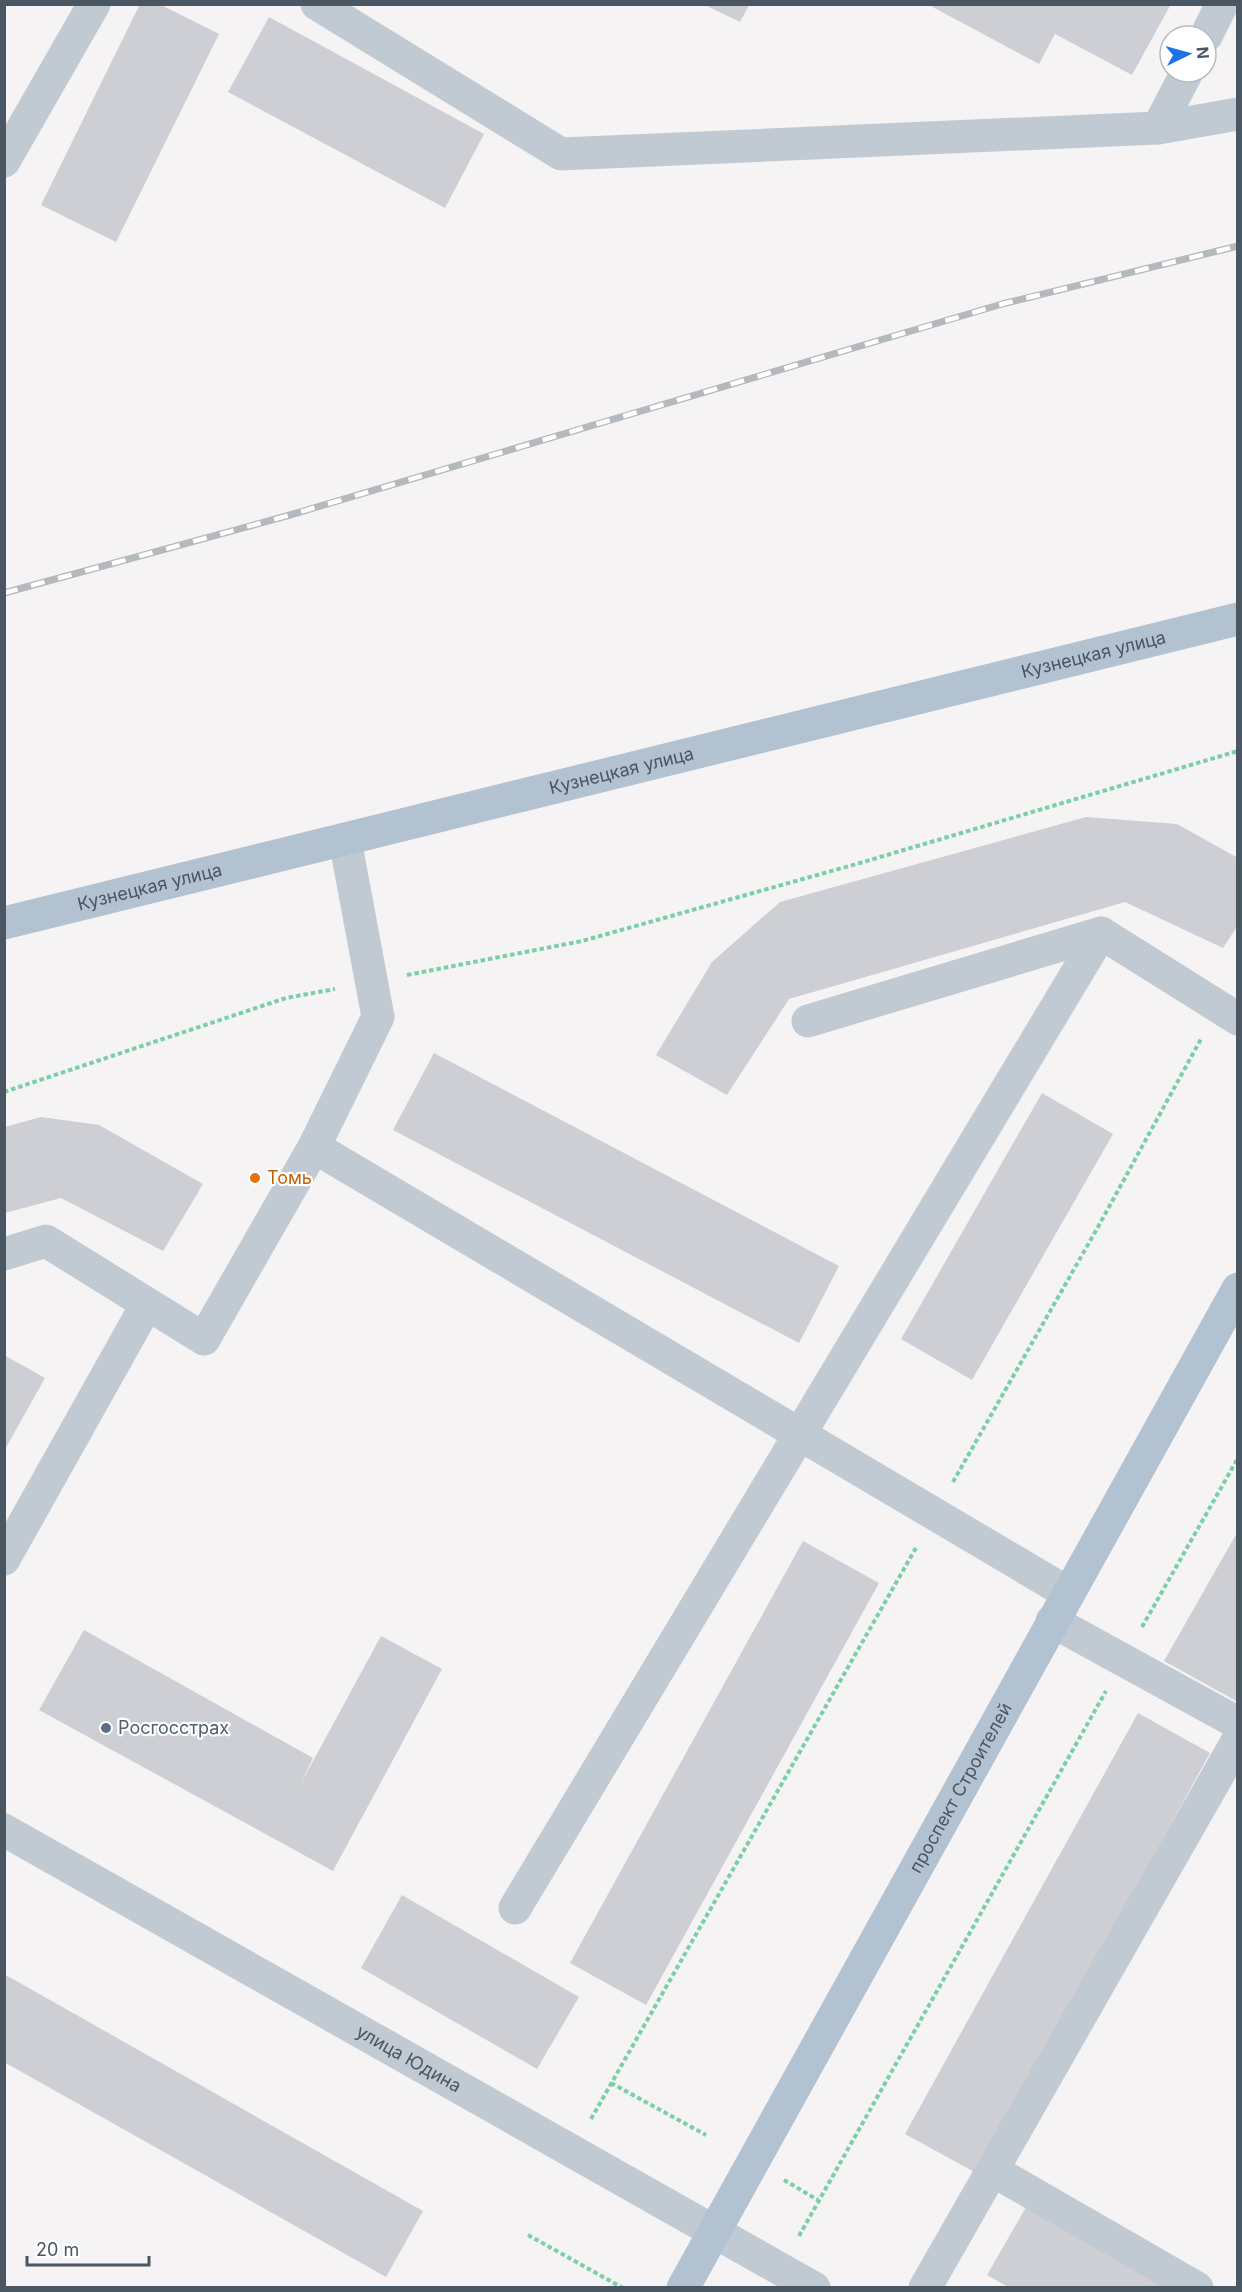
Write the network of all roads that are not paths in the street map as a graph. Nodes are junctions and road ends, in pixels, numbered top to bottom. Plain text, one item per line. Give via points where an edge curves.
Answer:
1 (94, 4) edge
2 (317, 4) edge
3 (1222, 4) edge
4 (1212, 24) edge
5 (1181, 84) edge
6 (1238, 114) edge
7 (1158, 128) junction
8 (4, 161) edge
9 (1238, 619) edge
10 (345, 840) junction
11 (4, 923) edge
12 (1101, 933) junction
13 (1238, 1019) edge
14 (808, 1021) dead end
15 (314, 1147) junction
16 (4, 1254) edge
17 (1238, 1289) edge
18 (147, 1304) junction
19 (800, 1434) junction
20 (4, 1559) edge
21 (1068, 1593) junction
22 (1052, 1621) junction
23 (1238, 1723) edge
24 (1238, 1740) edge
25 (4, 1830) edge
26 (515, 1908) dead end
27 (992, 2170) junction
28 (714, 2231) junction
29 (683, 2288) edge
30 (814, 2288) edge
31 (925, 2288) edge
32 (1197, 2288) edge

1 - 8 street
2 - 7 street via 561,154
3 - 4 street
5 - 7 street
6 - 7 street
9 - 10 main road, Кузнецкая улица
10 - 11 main road, Кузнецкая улица
10 - 15 street via 378,1017
12 - 13 street
12 - 14 street
12 - 19 street
15 - 18 street via 204,1339
15 - 19 street
16 - 18 street via 46,1241
17 - 21 main road, проспект Строителей
18 - 20 street
19 - 21 street
19 - 26 street
21 - 22 main road, проспект Строителей
22 - 23 street
22 - 28 main road, проспект Строителей
24 - 27 street
25 - 28 street, улица Юдина
27 - 31 street
27 - 32 street
28 - 29 main road, проспект Строителей
28 - 30 street, улица Юдина

